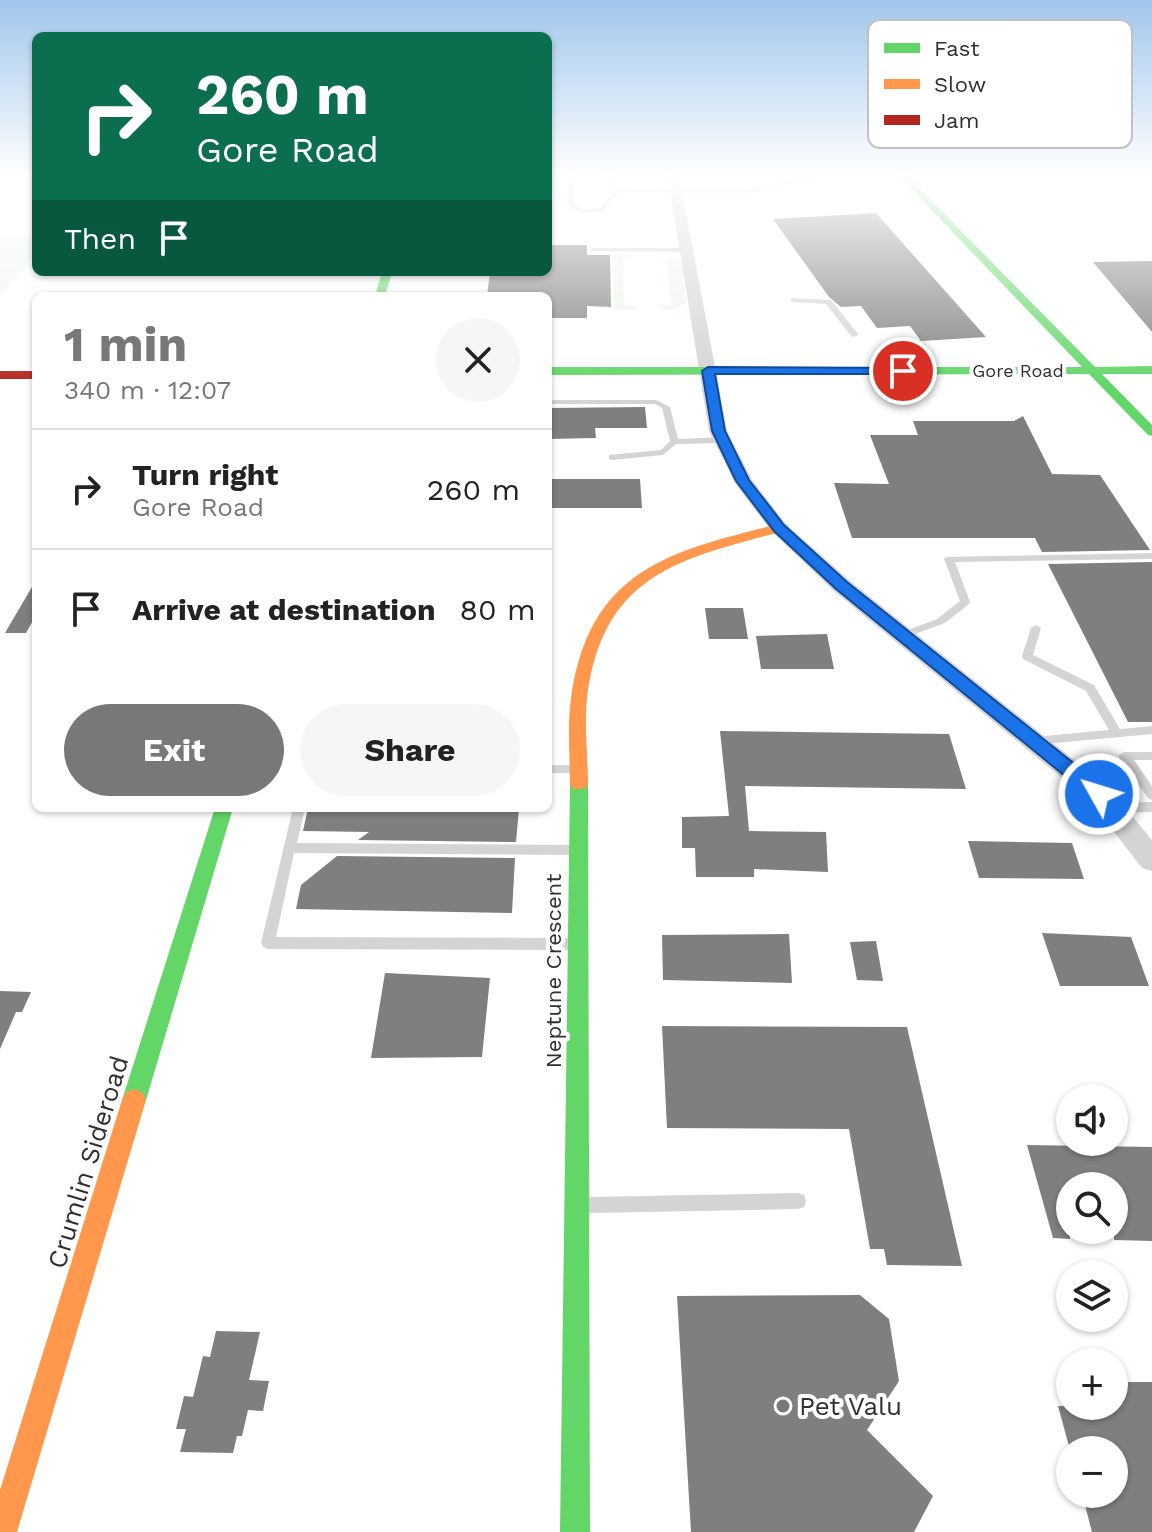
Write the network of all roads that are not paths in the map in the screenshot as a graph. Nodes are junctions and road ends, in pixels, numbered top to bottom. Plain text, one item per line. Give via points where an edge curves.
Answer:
1 (686, 243) edge
2 (968, 243) edge
3 (994, 243) edge
4 (593, 250) dead end
5 (687, 250) junction
6 (1034, 283) dead end
7 (794, 300) dead end
8 (855, 335) dead end
9 (1101, 350) dead end
10 (1122, 370) junction
11 (1152, 370) edge
12 (552, 371) edge
13 (708, 371) junction
14 (1092, 371) junction
15 (0, 375) edge
16 (32, 375) edge
17 (1144, 392) dead end
18 (552, 402) edge
19 (1152, 432) edge
20 (723, 440) junction
21 (674, 442) junction
22 (612, 457) dead end
23 (779, 528) junction
24 (1152, 556) edge
25 (1036, 628) dead end
26 (904, 635) junction
27 (1152, 730) edge
28 (1115, 731) junction
29 (1034, 741) junction
30 (1152, 756) edge
31 (552, 769) edge
32 (579, 769) junction
33 (1152, 795) edge
34 (1152, 807) edge
35 (1110, 808) junction
36 (223, 812) edge
37 (298, 812) edge
38 (289, 848) junction
39 (577, 850) junction
40 (1152, 860) edge
41 (578, 944) junction
42 (798, 1201) dead end
43 (576, 1206) junction
44 (2, 1532) edge
45 (575, 1532) edge

1 - 5 street
2 - 14 main road
3 - 6 main road
4 - 5 lane
5 - 13 street
7 - 8 lane via 828,302
9 - 10 main road
10 - 11 main road, Gore Road
10 - 14 main road, Gore Road
10 - 17 main road
12 - 13 main road, Gore Road
13 - 14 main road, Gore Road
13 - 20 street
14 - 19 main road
15 - 16 main road
18 - 21 lane via 656,402 666,407
20 - 21 lane
20 - 23 street via 743,481
21 - 22 lane via 663,452
23 - 26 street
23 - 32 main road, Neptune Crescent via 673,557 632,583 601,618 579,696
24 - 26 lane via 949,559 965,602 941,621
25 - 28 lane via 1027,656 1090,688
26 - 29 street
27 - 28 lane
28 - 29 lane
29 - 35 street
30 - 33 lane via 1124,756
31 - 32 lane
32 - 39 main road, Neptune Crescent
34 - 35 lane
35 - 40 street
36 - 44 main road, Crumlin Sideroad
37 - 38 lane
38 - 39 lane
38 - 41 lane via 268,943
39 - 41 main road, Neptune Crescent
41 - 43 main road, Neptune Crescent
42 - 43 lane
43 - 45 main road, Neptune Crescent

